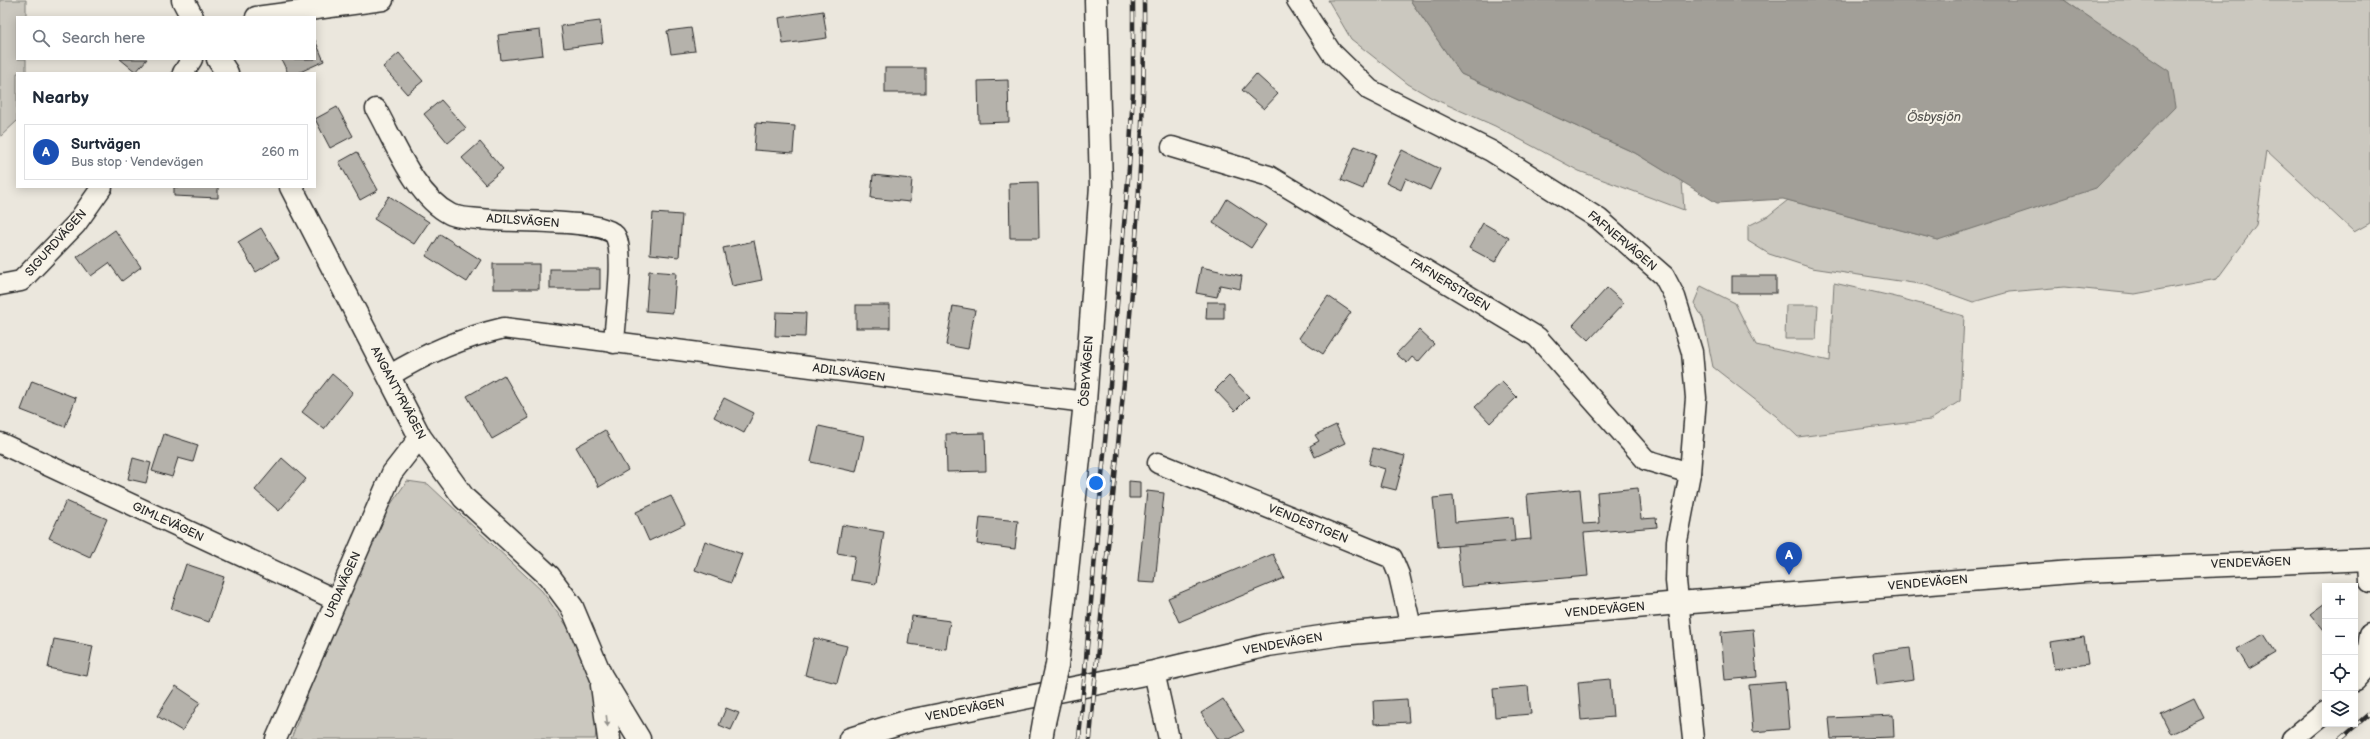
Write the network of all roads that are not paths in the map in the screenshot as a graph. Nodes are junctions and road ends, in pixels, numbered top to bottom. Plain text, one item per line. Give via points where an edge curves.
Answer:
1 (183, 0) edge
2 (382, 0) edge
3 (1096, 0) edge
4 (1297, 0) edge
5 (191, 16) edge
6 (263, 16) edge
7 (191, 60) edge
8 (219, 60) edge
9 (184, 72) edge
10 (226, 72) edge
11 (376, 109) dead end
12 (1172, 147) dead end
13 (101, 188) edge
14 (292, 188) edge
15 (0, 285) edge
16 (614, 343) junction
17 (389, 376) junction
18 (1084, 402) junction
19 (420, 437) junction
20 (0, 443) edge
21 (1158, 463) dead end
22 (1690, 473) junction
23 (2370, 559) edge
24 (2370, 582) edge
25 (336, 600) junction
26 (1679, 603) junction
27 (1411, 627) junction
28 (2370, 634) edge
29 (1154, 672) junction
30 (601, 676) junction
31 (2358, 677) edge
32 (2322, 714) edge
33 (1042, 730) edge
34 (276, 739) edge
35 (609, 739) edge
36 (639, 739) edge
37 (850, 739) edge
38 (1169, 739) edge
39 (1693, 739) edge
40 (2292, 739) edge

1 - 5 street
2 - 6 street
3 - 18 street, ÖSBYVÄGEN via 1100,186
4 - 22 street, FAFNERVÄGEN via 1331,52 1370,90 1491,150 1599,218 1664,276 1675,297 1692,352 1696,398
7 - 9 street
8 - 10 street
11 - 16 street, ADILSVÄGEN via 416,181 434,204 452,215 504,221 584,224 604,227 615,235 620,250
12 - 22 street, FAFNERSTIGEN via 1269,176 1537,337 1646,460
13 - 15 street, SIGURDVÄGEN via 76,224 21,281
14 - 17 street, ANGANTYRVÄGEN
16 - 17 street, ADILSVÄGEN via 504,328 477,334 424,354
16 - 18 street, ADILSVÄGEN
17 - 19 street, ANGANTYRVÄGEN
18 - 33 street, ÖSBYVÄGEN, bridge via 1057,665
19 - 25 street, URDAVÄGEN via 392,474
19 - 30 street, ANGANTYRVÄGEN via 464,498 553,582 572,607
20 - 25 street, GIMLEVÄGEN
21 - 27 street, VENDESTIGEN via 1392,558 1399,575
22 - 26 street, FAFNERVÄGEN via 1677,541 1676,581
23 - 24 street
23 - 26 street, VENDEVÄGEN via 2084,571
25 - 34 street, URDAVÄGEN
26 - 27 street, VENDEVÄGEN
26 - 39 street, FAFNERVÄGEN
27 - 29 street, VENDEVÄGEN via 1268,645
28 - 31 street via 2364,670
29 - 37 street, VENDEVÄGEN via 909,721
29 - 38 street
30 -> 35 street, ANGANTYRVÄGEN
30 - 36 street, ANGANTYRVÄGEN
32 - 40 street

